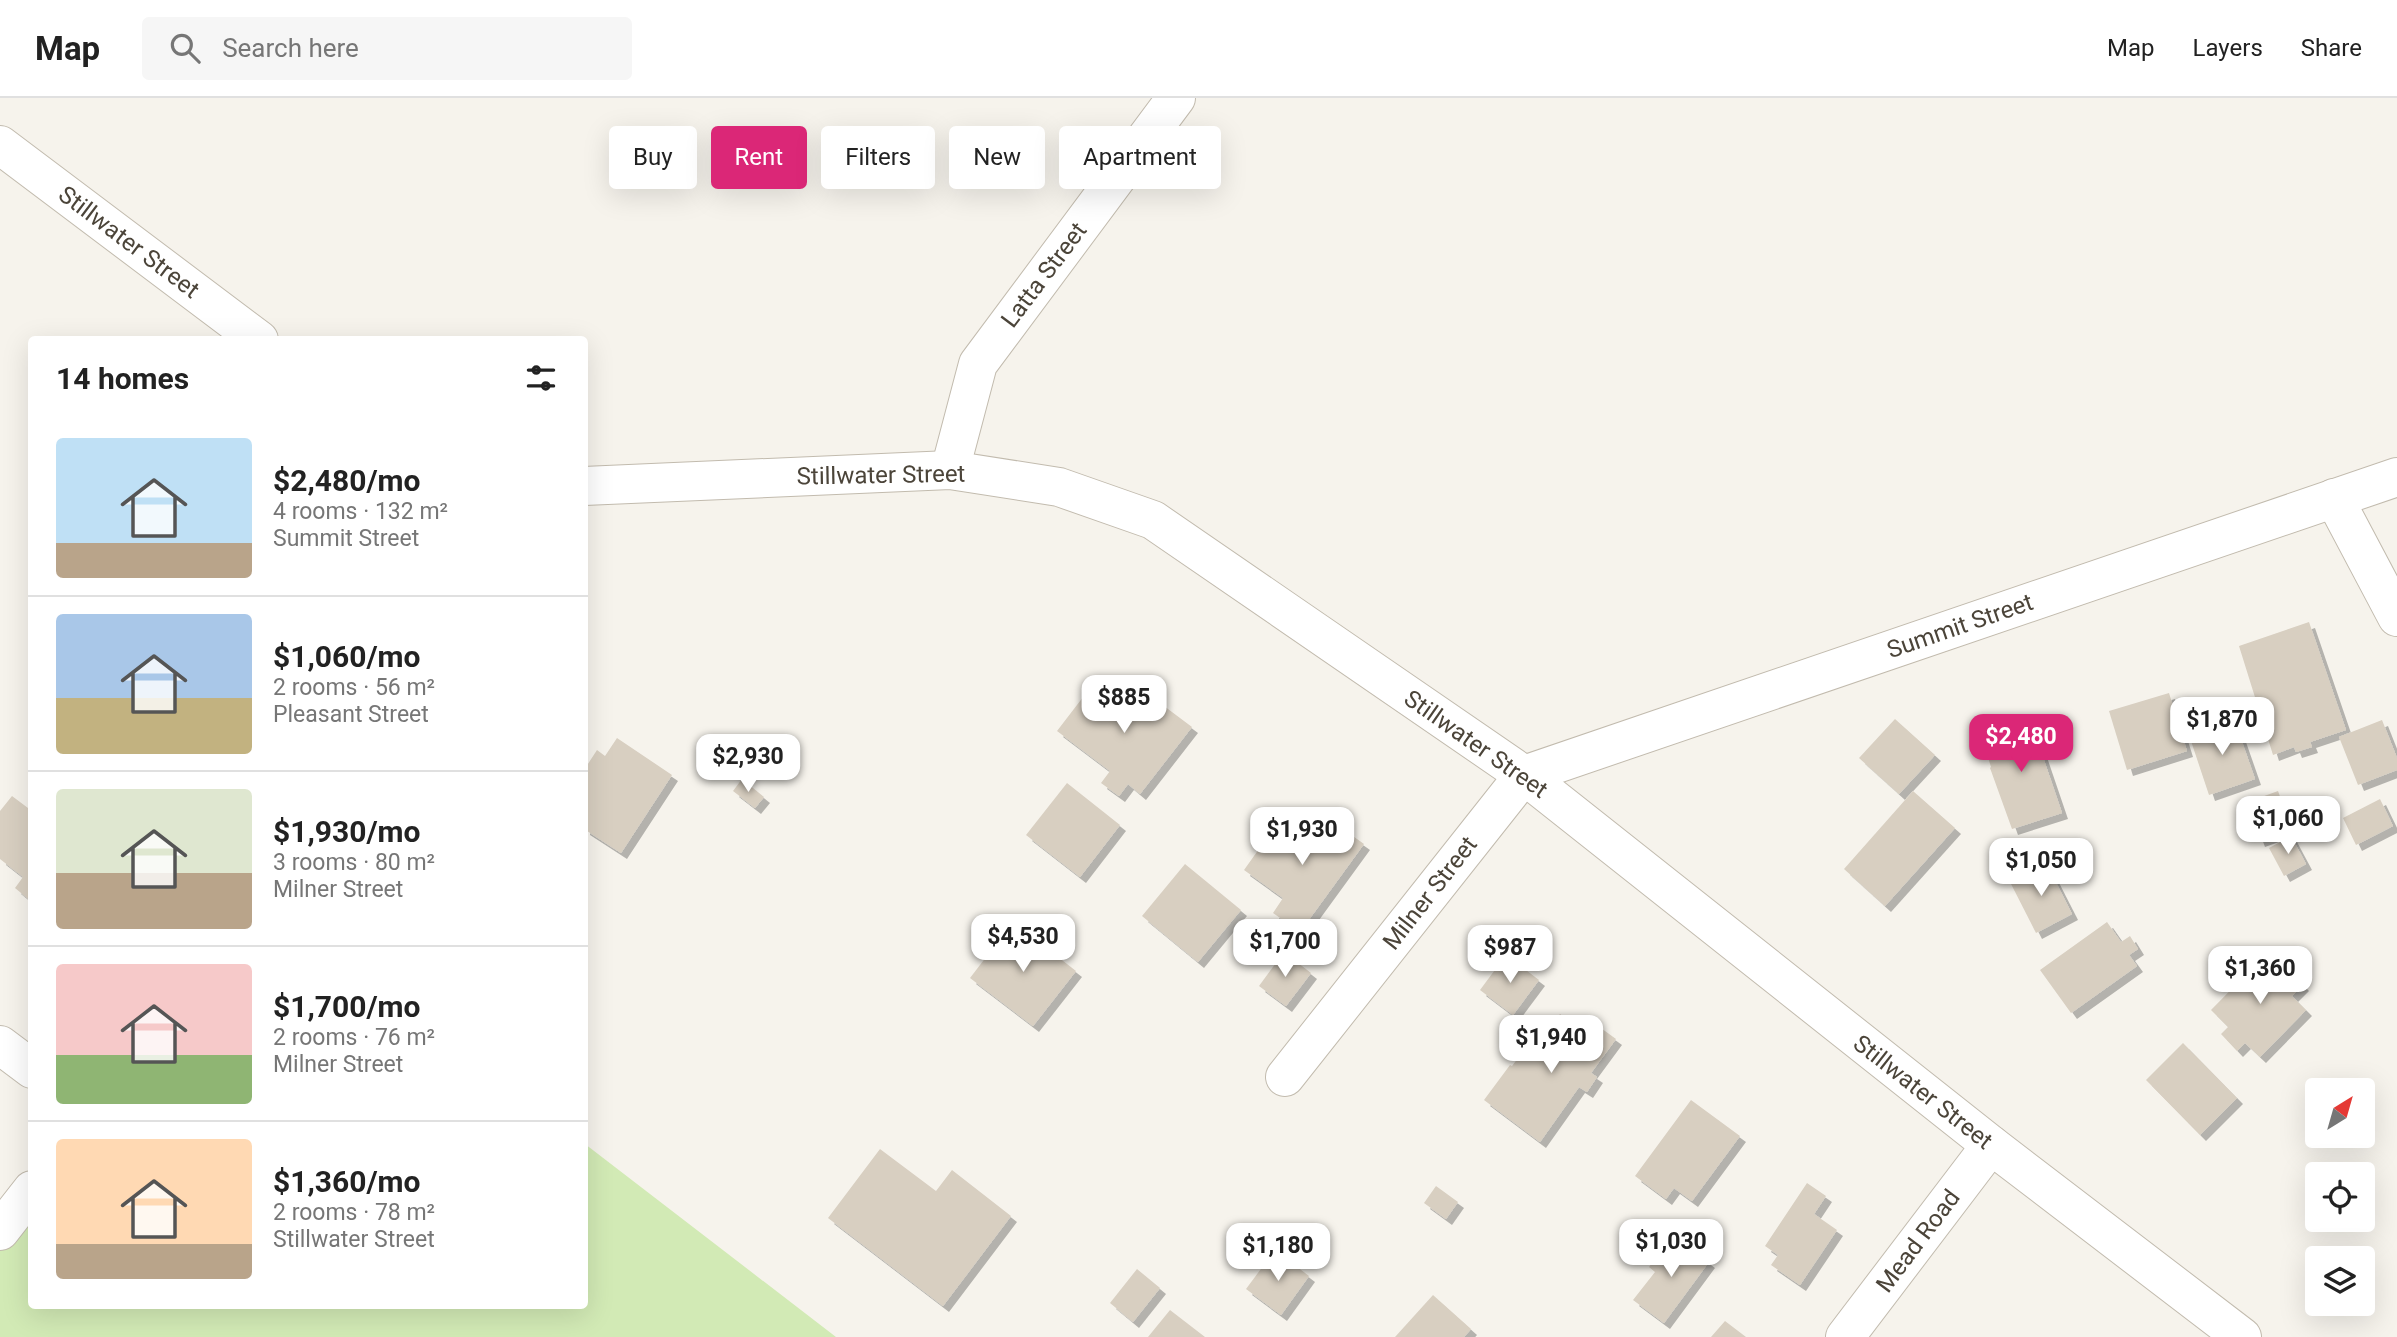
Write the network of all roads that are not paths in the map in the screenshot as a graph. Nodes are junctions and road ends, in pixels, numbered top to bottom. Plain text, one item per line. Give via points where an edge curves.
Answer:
1 (1176, 98) edge
2 (0, 145) edge
3 (254, 336) edge
4 (950, 470) junction
5 (2397, 477) edge
6 (588, 486) edge
7 (2334, 498) junction
8 (2397, 617) edge
9 (1524, 775) junction
10 (0, 1045) edge
11 (28, 1066) edge
12 (1285, 1077) dead end
13 (1990, 1145) junction
14 (28, 1195) edge
15 (0, 1231) edge
16 (1844, 1337) edge
17 (2242, 1337) edge

1 - 4 street, Latta Street via 978,364
2 - 3 street, Stillwater Street
4 - 6 street, Stillwater Street
4 - 9 street, Stillwater Street via 1059,487 1153,520
5 - 7 street, Summit Street
7 - 8 street
7 - 9 street, Summit Street
9 - 12 street, Milner Street
9 - 13 street, Stillwater Street
10 - 11 street
13 - 16 street, Mead Road
13 - 17 street, Stillwater Street
14 - 15 street

